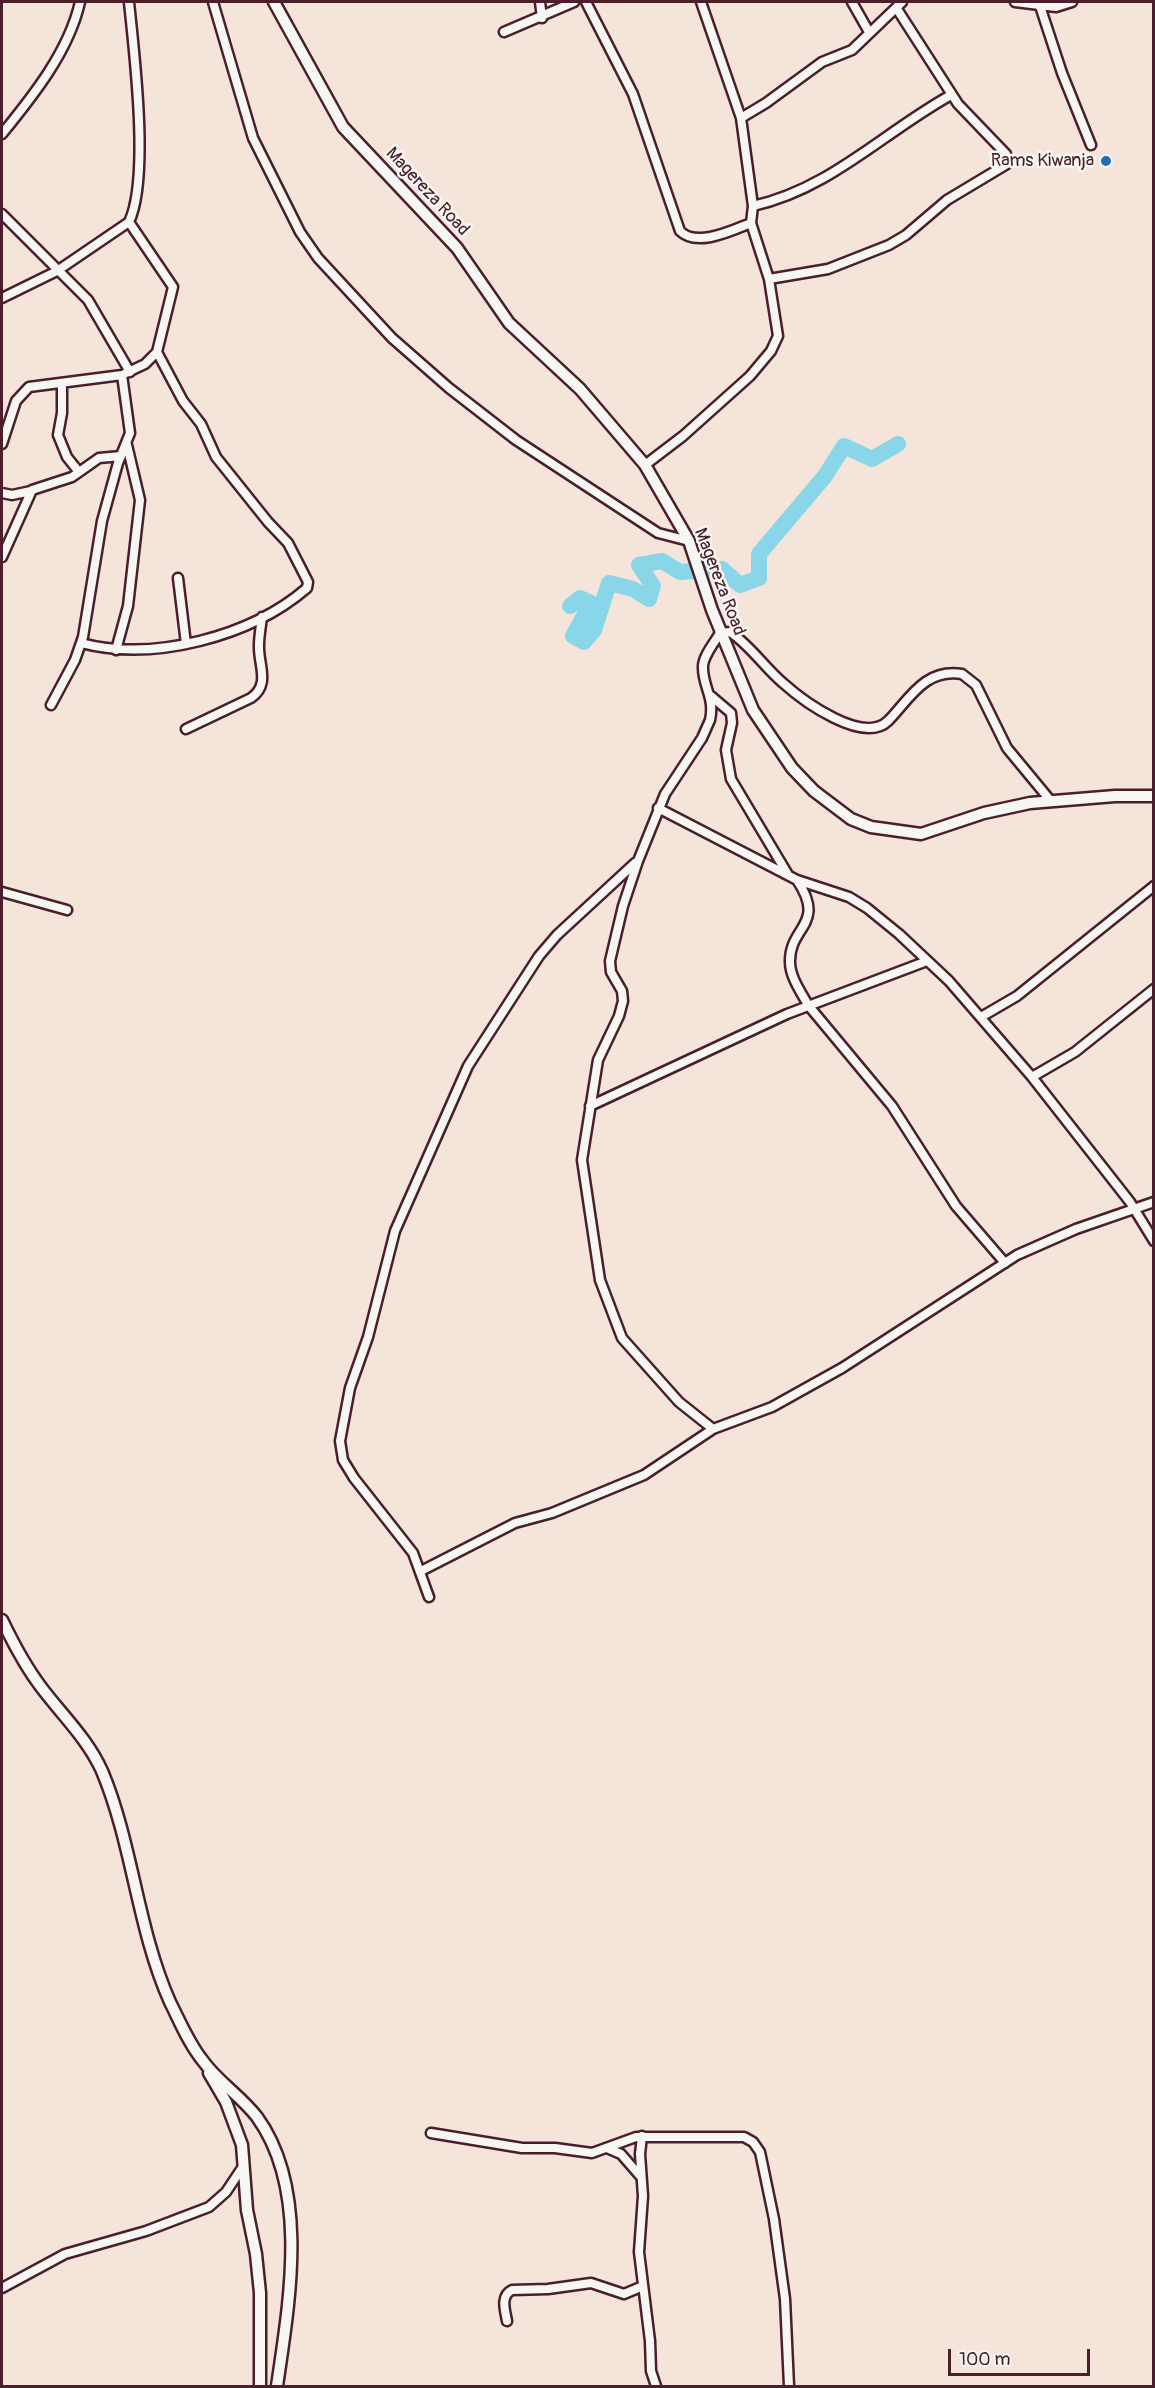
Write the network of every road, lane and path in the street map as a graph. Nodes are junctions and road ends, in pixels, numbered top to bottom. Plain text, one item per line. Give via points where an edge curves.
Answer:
1 (80, 2) edge
2 (129, 2) edge
3 (213, 2) edge
4 (274, 2) edge
5 (540, 2) edge
6 (574, 2) edge
7 (586, 2) edge
8 (701, 2) edge
9 (852, 2) edge
10 (1015, 2) edge
11 (1072, 2) edge
12 (900, 5) edge
13 (1040, 6) junction
14 (542, 18) junction
15 (504, 32) dead end
16 (869, 32) junction
17 (951, 94) junction
18 (741, 118) junction
19 (2, 134) edge
20 (1091, 145) dead end
21 (753, 206) junction
22 (2, 214) edge
23 (129, 222) junction
24 (751, 223) junction
25 (57, 271) junction
26 (769, 279) junction
27 (2, 298) edge
28 (157, 352) junction
29 (126, 374) junction
30 (62, 383) junction
31 (2, 444) edge
32 (127, 445) junction
33 (121, 456) junction
34 (645, 465) junction
35 (79, 472) junction
36 (31, 491) junction
37 (2, 493) edge
38 (689, 541) junction
39 (2, 557) edge
40 (178, 578) dead end
41 (262, 616) junction
42 (720, 633) junction
43 (81, 643) junction
44 (186, 644) junction
45 (116, 650) junction
46 (711, 696) junction
47 (51, 705) dead end
48 (186, 729) dead end
49 (1154, 796) edge
50 (1050, 800) junction
51 (658, 808) junction
52 (638, 861) junction
53 (788, 875) junction
54 (797, 880) junction
55 (1154, 886) edge
56 (2, 892) edge
57 (68, 910) dead end
58 (927, 961) junction
59 (1154, 989) edge
60 (808, 1005) junction
61 (981, 1017) junction
62 (1032, 1077) junction
63 (590, 1106) junction
64 (1154, 1202) edge
65 (1132, 1209) junction
66 (1154, 1241) edge
67 (1005, 1263) junction
68 (713, 1429) junction
69 (421, 1572) junction
70 (429, 1597) dead end
71 (2, 1620) edge
72 (203, 2062) junction
73 (431, 2133) dead end
74 (642, 2136) junction
75 (608, 2148) junction
76 (244, 2165) junction
77 (642, 2178) junction
78 (643, 2286) junction
79 (2, 2288) edge
80 (507, 2321) dead end
81 (260, 2386) edge
82 (277, 2386) edge
83 (656, 2386) edge
84 (789, 2386) edge

1 - 19 street via 49,70
2 - 23 street via 138,126 135,202
3 - 38 street via 253,138 283,200 318,258 392,338 516,440 658,533
4 - 34 street, Magereza Road via 343,127 457,248 509,323 580,389
5 - 14 street
6 - 14 street
7 - 24 street via 633,94 680,231 688,237 700,238
8 - 18 street
9 - 16 street
10 - 13 street
11 - 13 street
12 - 16 street
12 - 17 street
13 - 20 street
14 - 15 street
16 - 18 street via 852,50 822,62
17 - 21 street via 827,177 782,198
17 - 26 street via 1006,154 1005,167 947,200 889,245 828,269
18 - 21 street
21 - 24 street
22 - 25 street
23 - 25 street
23 - 28 street via 172,287
24 - 26 street
25 - 27 street
25 - 29 street via 88,300
26 - 34 street via 778,332 771,351 750,376
28 - 29 street
28 - 41 street via 183,401 201,424 216,457 288,543 308,582 297,597
29 - 30 street
29 - 32 street via 130,423
30 - 31 street via 36,384 22,392
30 - 35 street via 58,435 67,457
32 - 33 street
32 - 45 street via 140,492 140,508 128,606
33 - 35 street via 99,458
33 - 43 street via 102,521
34 - 38 street, Magereza Road
35 - 36 street
36 - 37 street
36 - 39 street
38 - 42 street, Magereza Road
40 - 44 street
41 - 44 street
41 - 48 street via 260,690 252,698
42 - 46 street via 703,666
42 - 50 street, Magereza Road via 749,703 780,751 808,785 851,819 891,832 921,834 984,813
42 - 50 street via 733,634 784,684 843,724 857,728 882,726 916,688 936,678 962,674 976,685 1007,748
43 - 45 street
43 - 47 street
44 - 45 street
46 - 51 street via 708,727
46 - 53 street via 731,713 726,750 731,779
49 - 50 street, Magereza Road
51 - 52 street
51 - 53 street
52 - 63 street via 611,953 611,972 623,995 622,1008 598,1060
52 - 69 street via 538,956 468,1066 395,1231 368,1337 350,1388 340,1449 354,1478 413,1553
53 - 54 street
54 - 58 street via 849,897 867,908
54 - 60 street via 809,910 791,953 790,966
55 - 61 street via 1039,979
56 - 57 street
58 - 60 street
58 - 61 street
59 - 62 street via 1075,1052
60 - 63 street
60 - 67 street via 892,1106 956,1206
61 - 62 street
62 - 65 street
63 - 68 street via 582,1172 600,1280 610,1311 622,1338 679,1402
64 - 65 street
65 - 66 street
65 - 67 street via 1051,1239
67 - 68 street via 842,1368 772,1407
68 - 69 street via 645,1475 552,1513 515,1523
69 - 70 street
71 - 72 street via 26,1666 75,1726 100,1768 120,1824 158,1973
72 - 76 street via 233,2117
72 - 82 street via 256,2116 271,2140 288,2202 291,2254
73 - 75 street via 522,2148 592,2153
74 - 75 street
74 - 77 street
74 - 84 street via 744,2137 760,2152 785,2299
75 - 77 street via 621,2154
76 - 79 street via 226,2192 209,2206 146,2231 65,2254
76 - 81 street via 260,2293
77 - 78 street via 639,2252
78 - 80 street via 624,2294 591,2283 512,2290 504,2300
78 - 83 street via 651,2371

